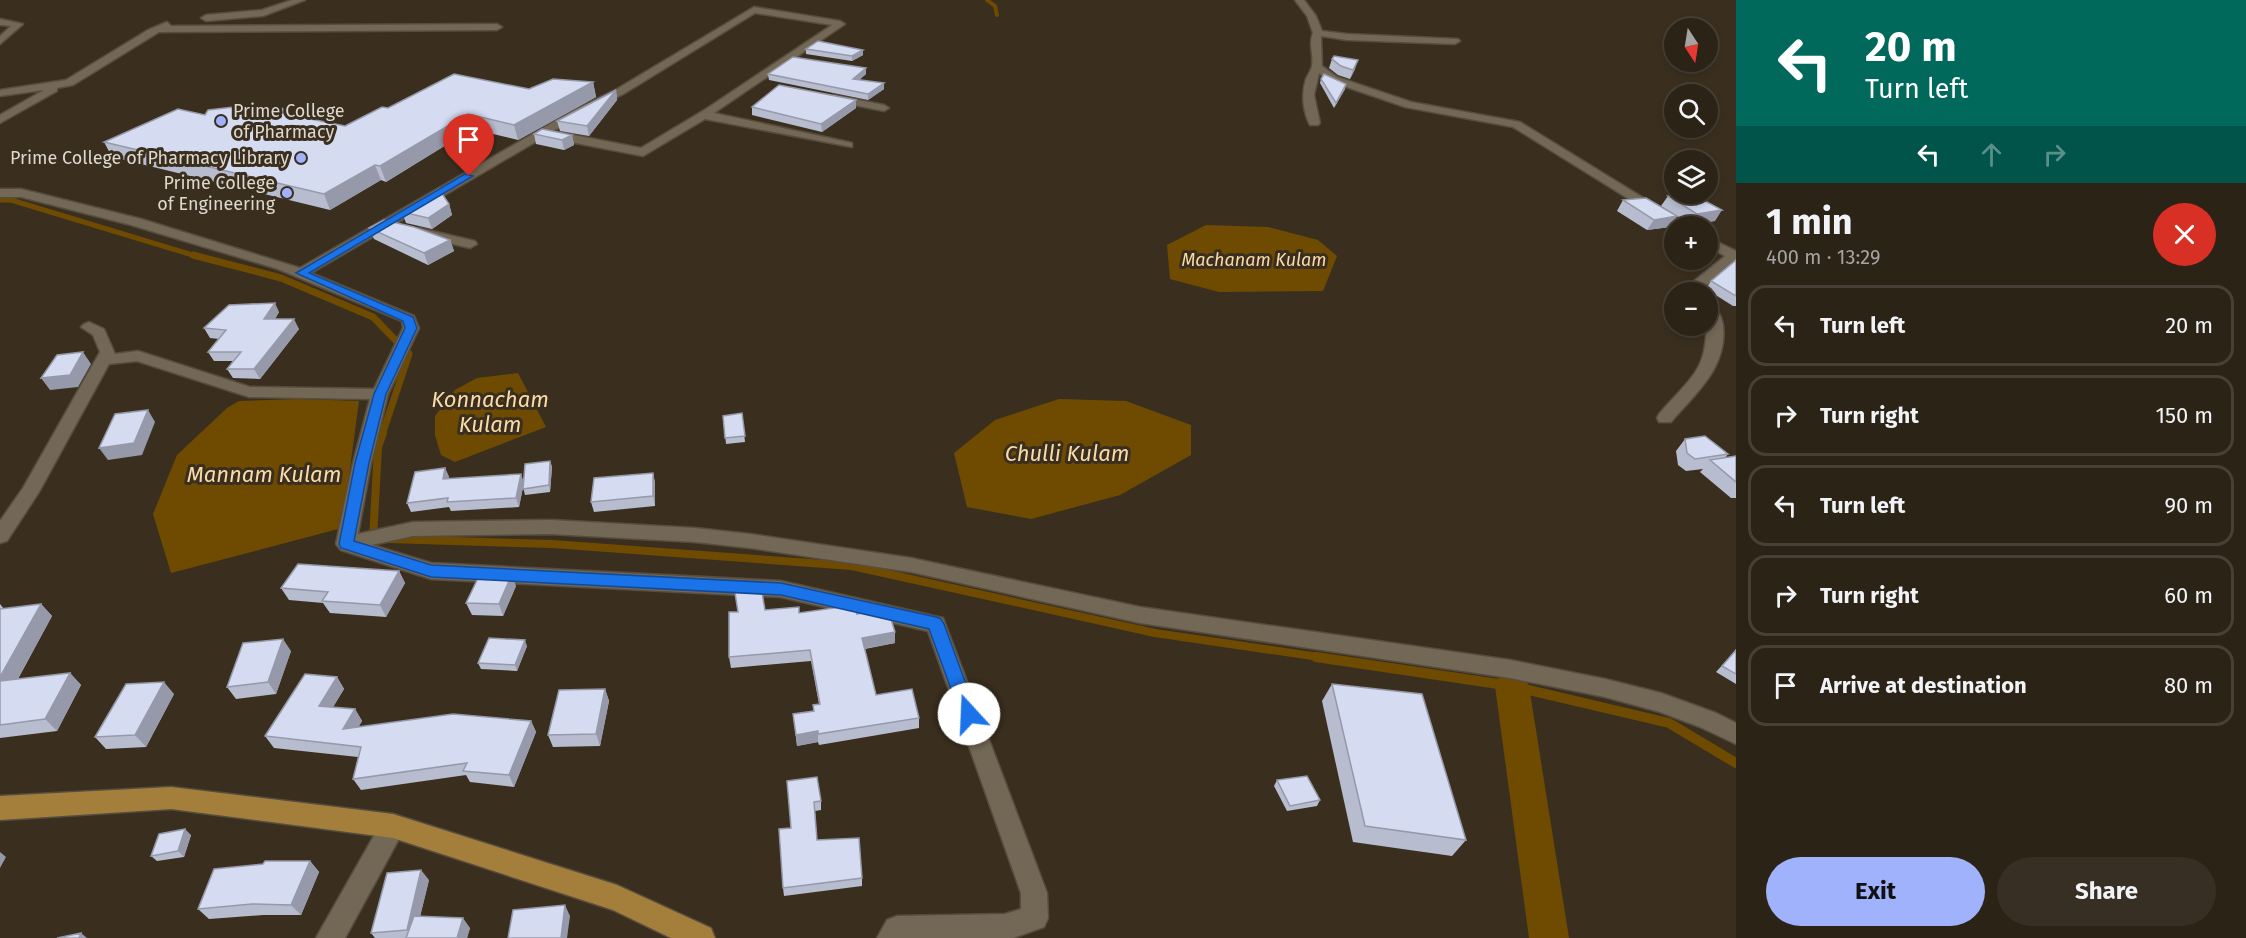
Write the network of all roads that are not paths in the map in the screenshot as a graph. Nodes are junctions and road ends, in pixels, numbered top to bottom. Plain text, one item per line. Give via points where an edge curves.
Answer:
1 (301, 0) edge
2 (768, 0) edge
3 (1299, 0) edge
4 (754, 10) junction
5 (0, 22) edge
6 (497, 27) dead end
7 (157, 29) junction
8 (1318, 33) junction
9 (0, 41) edge
10 (1455, 41) dead end
11 (1314, 72) junction
12 (59, 84) junction
13 (0, 93) edge
14 (819, 95) edge
15 (884, 108) dead end
16 (704, 115) junction
17 (0, 120) edge
18 (1314, 123) dead end
19 (542, 133) junction
20 (848, 145) dead end
21 (0, 193) edge
22 (1666, 216) edge
23 (387, 224) junction
24 (470, 244) dead end
25 (1718, 247) edge
26 (1735, 256) edge
27 (301, 273) junction
28 (1703, 282) edge
29 (89, 327) dead end
30 (1714, 336) edge
31 (104, 360) junction
32 (380, 394) junction
33 (1665, 418) dead end
34 (0, 536) edge
35 (351, 543) junction
36 (1736, 734) edge
37 (0, 808) edge
38 (393, 826) junction
39 (330, 938) edge
40 (701, 938) edge
41 (891, 938) edge

1 - 7 street via 263,13 178,20
2 - 4 street
3 - 8 street
4 - 16 street via 840,24 799,58
4 - 19 street via 621,91
5 - 9 street via 18,24
6 - 7 street
7 - 12 street via 69,83
8 - 10 street
8 - 11 street
11 - 18 street via 1308,105
11 - 22 street via 1409,105 1516,124
12 - 13 street
12 - 17 street
14 - 15 street
16 - 19 street via 643,152
16 - 20 street
19 - 23 street
21 - 27 street via 21,193 136,222
23 - 24 street
23 - 27 street
25 - 26 street
26 - 28 street
27 - 32 street via 409,319 411,328
29 - 31 street via 99,332 108,352
30 - 33 street via 1706,373
31 - 32 street via 138,356 249,392
31 - 34 street via 30,492
32 - 35 street via 362,463
35 - 36 street via 413,529 551,527 750,541 911,565 1140,615 1510,669 1660,703
35 - 41 street via 431,571 781,589 936,624 1034,893 1035,918 1005,927 897,930
37 - 38 main road via 171,798
38 - 39 street
38 - 40 main road via 617,898

